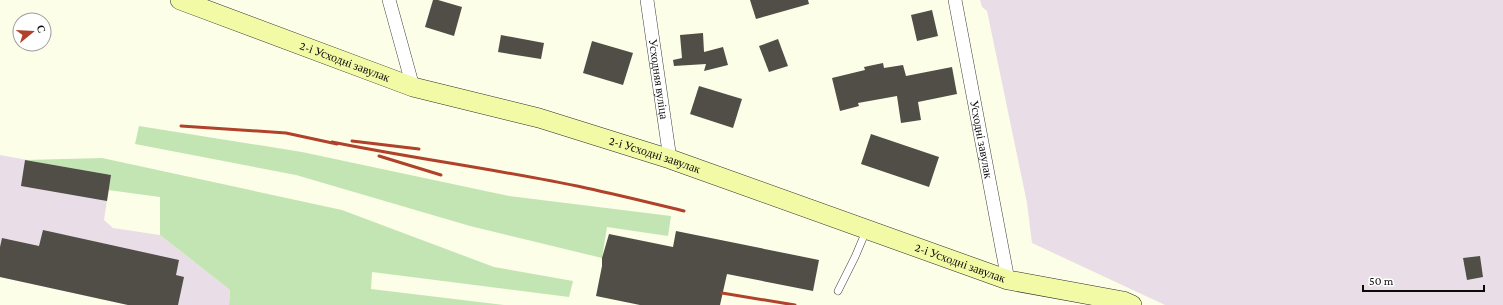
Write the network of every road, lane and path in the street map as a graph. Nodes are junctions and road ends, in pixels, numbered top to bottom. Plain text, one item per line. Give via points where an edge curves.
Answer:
1 (180, 0) edge
2 (389, 0) edge
3 (647, 0) edge
4 (955, 0) edge
5 (413, 87) junction
6 (670, 159) junction
7 (867, 230) junction
8 (1008, 280) junction
9 (838, 291) dead end
10 (1132, 305) edge

1 - 5 street, 2-і Усходні завулак
2 - 5 street
3 - 6 street, Усходняя вуліца
4 - 8 street, Усходні завулак
5 - 6 street, 2-і Усходні завулак via 539,118
6 - 7 street, 2-і Усходні завулак
7 - 8 street, 2-і Усходні завулак
7 - 9 lane
8 - 10 street, 2-і Усходні завулак via 1123,301

